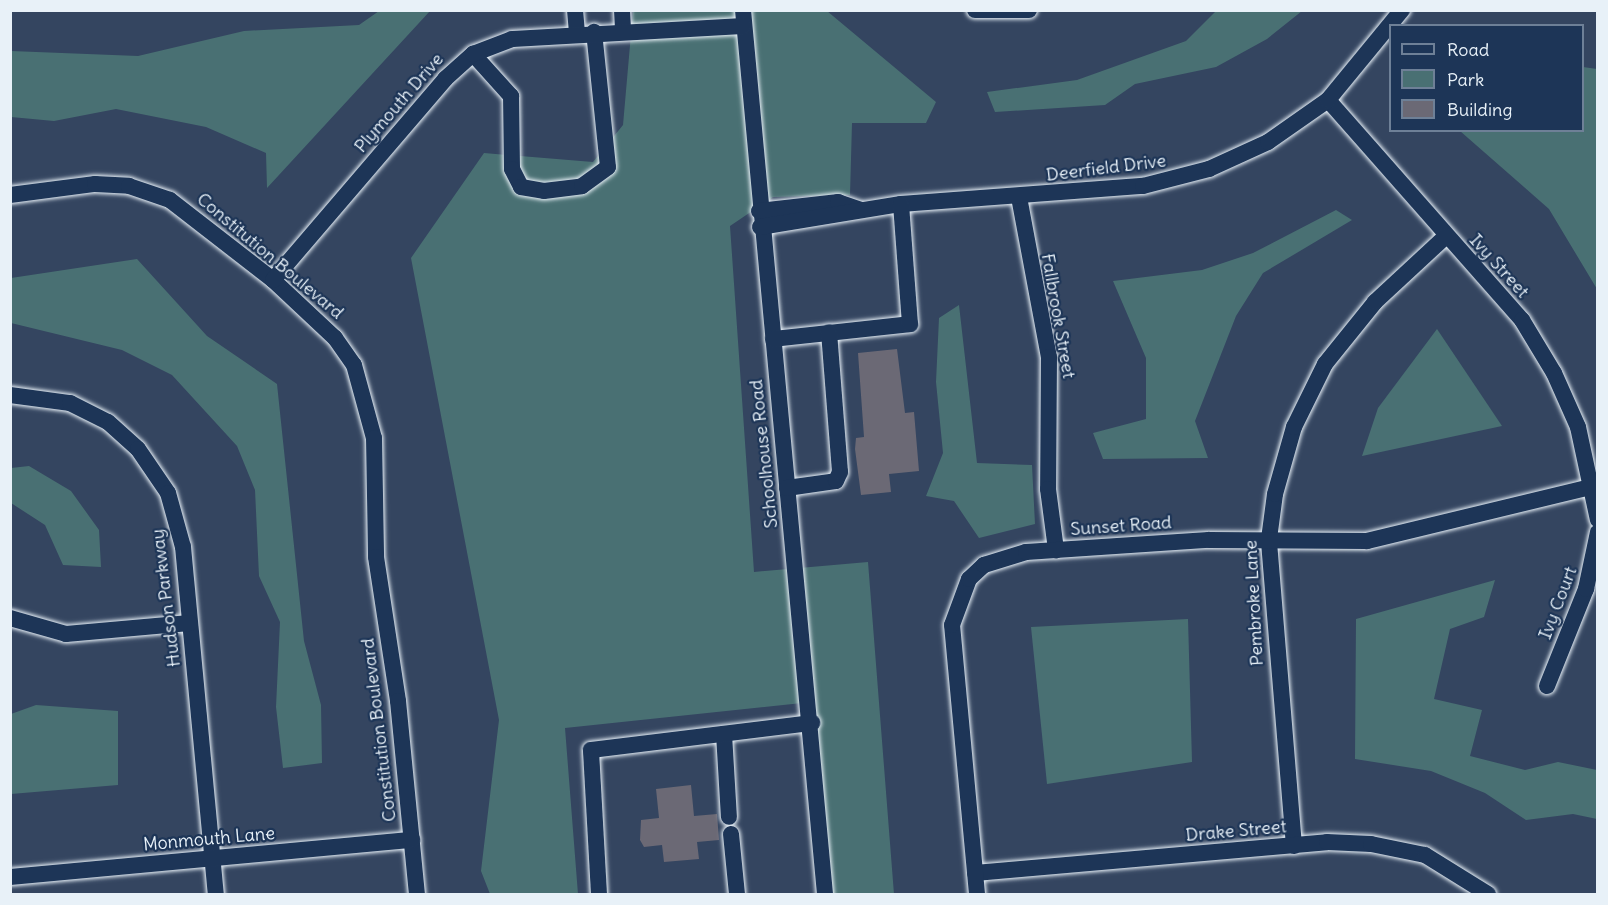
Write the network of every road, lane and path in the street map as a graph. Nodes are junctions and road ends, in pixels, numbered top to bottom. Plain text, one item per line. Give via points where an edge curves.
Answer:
1 (575, 10) edge
2 (622, 10) edge
3 (975, 10) edge
4 (1029, 10) edge
5 (1402, 10) edge
6 (743, 18) edge
7 (1390, 24) edge
8 (1389, 26) edge
9 (623, 31) junction
10 (594, 32) junction
11 (577, 33) junction
12 (473, 54) junction
13 (1328, 100) junction
14 (10, 195) edge
15 (1019, 197) junction
16 (900, 204) junction
17 (760, 219) junction
18 (1446, 236) junction
19 (273, 280) junction
20 (829, 332) junction
21 (773, 339) junction
22 (10, 394) edge
23 (1595, 486) edge
24 (787, 488) junction
25 (1598, 520) edge
26 (1598, 532) edge
27 (1269, 539) junction
28 (1056, 550) junction
29 (10, 618) edge
30 (190, 624) junction
31 (1547, 686) dead end
32 (812, 723) junction
33 (724, 734) junction
34 (412, 840) junction
35 (1294, 846) junction
36 (212, 859) junction
37 (975, 873) junction
38 (10, 877) edge
39 (216, 894) edge
40 (417, 894) edge
41 (598, 894) edge
42 (737, 894) edge
43 (825, 894) edge
44 (977, 894) edge
45 (1488, 894) edge

1 - 11 street
2 - 9 street
3 - 4 street
5 - 7 street, Deerfield Drive
6 - 9 street, Plymouth Drive
6 - 17 street, Schoolhouse Road
8 - 13 street, Deerfield Drive
9 - 10 street, Plymouth Drive
10 - 11 street, Plymouth Drive
10 - 12 street via 608,167 582,186 544,191 521,187 512,169 511,96
11 - 12 street, Plymouth Drive via 512,39
12 - 19 street, Plymouth Drive via 445,79
13 - 15 street, Deerfield Drive via 1268,142 1209,169 1143,186
13 - 18 street, Ivy Street
14 - 19 street, Constitution Boulevard via 95,184 129,186 191,213
15 - 16 street, Deerfield Drive
15 - 28 street, Fallbrook Street via 1049,357 1048,489
16 - 17 street, Deerfield Drive via 861,210 838,202
16 - 20 street via 910,324
17 - 21 street, Schoolhouse Road
18 - 23 street, Ivy Street via 1522,320 1554,373 1578,427
18 - 27 street, Pembroke Lane via 1376,302 1325,364 1294,427
19 - 34 street, Constitution Boulevard via 335,338 354,365 371,413 376,557 398,701
20 - 21 street
20 - 24 street via 840,472 836,481
21 - 24 street, Schoolhouse Road
22 - 30 street, Hudson Parkway via 88,410 138,449 168,494 179,526
23 - 25 street
23 - 27 street, Sunset Road via 1367,541
24 - 32 street, Schoolhouse Road
26 - 31 street, Ivy Court via 1586,589
27 - 28 street, Sunset Road
27 - 35 street, Pembroke Lane
28 - 37 street, Sunset Road via 1000,557 984,565 969,579 955,609
29 - 30 street via 66,634
30 - 36 street, Hudson Parkway
32 - 33 street
32 - 43 street, Schoolhouse Road
33 - 41 street via 591,750
33 - 42 street
34 - 36 street, Monmouth Lane
34 - 40 street, Constitution Boulevard
35 - 37 street, Drake Street
35 - 45 street, Drake Street via 1398,848 1425,855
36 - 38 street, Monmouth Lane
36 - 39 street, Hudson Parkway
37 - 44 street, Sunset Road

